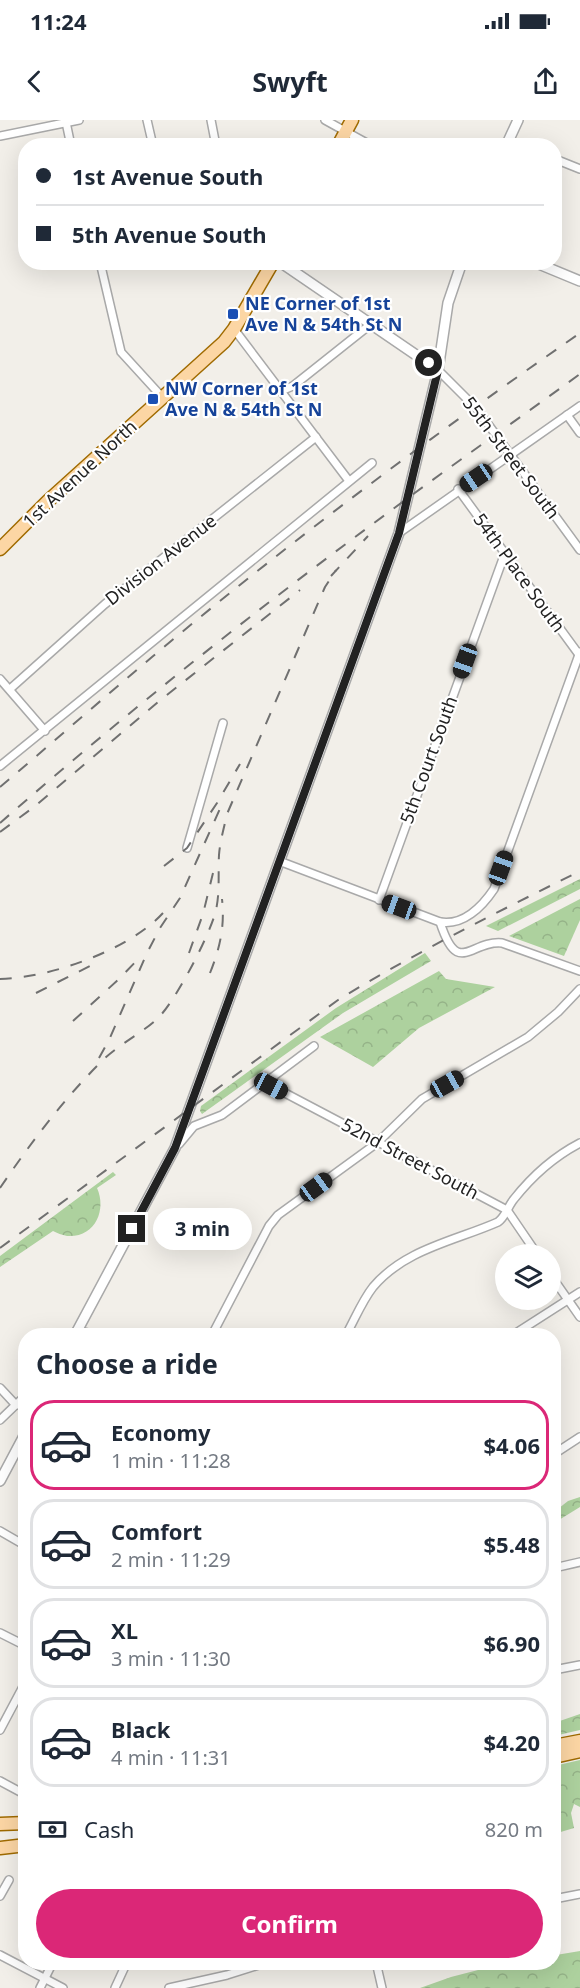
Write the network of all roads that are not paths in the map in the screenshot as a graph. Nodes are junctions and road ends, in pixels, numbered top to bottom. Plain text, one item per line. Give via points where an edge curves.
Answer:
1 (79, 120) edge
2 (147, 120) edge
3 (211, 120) edge
4 (325, 120) edge
5 (518, 120) edge
6 (68, 121) edge
7 (349, 126) edge
8 (0, 136) edge
9 (70, 138) edge
10 (151, 138) edge
11 (214, 138) edge
12 (363, 138) edge
13 (513, 138) edge
14 (562, 162) edge
15 (580, 169) edge
16 (102, 270) edge
17 (268, 270) edge
18 (292, 270) edge
19 (459, 270) edge
20 (553, 270) edge
21 (580, 281) edge
22 (370, 324) junction
23 (234, 329) junction
24 (438, 370) junction
25 (281, 391) junction
26 (163, 398) junction
27 (580, 406) edge
28 (567, 415) junction
29 (580, 433) edge
30 (316, 437) junction
31 (511, 455) junction
32 (372, 463) dead end
33 (349, 482) junction
34 (458, 489) junction
35 (399, 533) junction
36 (0, 549) edge
37 (580, 550) edge
38 (505, 553) junction
39 (580, 654) edge
40 (0, 679) edge
41 (10, 689) junction
42 (223, 723) dead end
43 (45, 730) junction
44 (0, 766) edge
45 (187, 848) dead end
46 (279, 861) junction
47 (379, 900) junction
48 (440, 922) junction
49 (580, 971) edge
50 (580, 989) edge
51 (314, 1046) dead end
52 (266, 1083) junction
53 (377, 1143) junction
54 (580, 1143) edge
55 (175, 1148) junction
56 (507, 1210) junction
57 (530, 1244) edge
58 (561, 1290) edge
59 (580, 1292) edge
60 (567, 1299) junction
61 (580, 1317) edge
62 (79, 1328) edge
63 (216, 1328) edge
64 (350, 1328) edge
65 (524, 1328) edge
66 (0, 1388) edge
67 (18, 1402) edge
68 (15, 1404) junction
69 (18, 1405) edge
70 (0, 1420) edge
71 (580, 1437) edge
72 (18, 1446) edge
73 (561, 1449) edge
74 (0, 1481) edge
75 (0, 1531) edge
76 (18, 1541) edge
77 (580, 1562) edge
78 (561, 1566) edge
79 (0, 1633) edge
80 (18, 1642) edge
81 (580, 1665) edge
82 (561, 1668) edge
83 (18, 1696) edge
84 (0, 1730) edge
85 (580, 1741) edge
86 (561, 1745) edge
87 (580, 1751) edge
88 (561, 1755) edge
89 (0, 1781) edge
90 (18, 1791) edge
91 (18, 1823) edge
92 (0, 1824) edge
93 (18, 1846) edge
94 (0, 1848) edge
95 (9, 1880) dead end
96 (580, 1894) edge
97 (0, 1896) edge
98 (561, 1898) edge
99 (0, 1955) edge
100 (18, 1964) edge
101 (29, 1970) edge
102 (49, 1970) edge
103 (123, 1970) edge
104 (242, 1970) edge
105 (378, 1970) edge
106 (45, 1978) junction
107 (40, 1988) edge
108 (63, 1988) edge
109 (115, 1988) edge
110 (169, 1988) edge
111 (382, 1988) edge

1 - 6 street
2 - 10 street
3 - 11 street
4 - 7 street
5 - 13 street
6 - 8 street
6 - 9 street
7 - 12 street
14 - 15 street
16 - 26 street via 120,352
17 - 23 main road, 1st Avenue North
18 - 22 street
19 - 24 street via 448,303
20 - 21 street
22 - 24 street
22 - 25 street via 293,386
23 - 25 street
23 - 26 main road, 1st Avenue North
24 - 31 street, 55th Street South via 477,408
24 - 35 street
25 - 30 street
26 - 36 main road, 1st Avenue North
27 - 28 street
28 - 29 street
28 - 31 street
30 - 33 street
30 - 41 street, Division Avenue via 105,604
31 - 34 street
31 - 37 street, 55th Street South
32 - 33 street
33 - 43 street
34 - 35 street
34 - 38 street, 54th Place South
35 - 46 street
38 - 39 street, 54th Place South
38 - 47 street, 5th Court South
39 - 48 street via 494,889 467,916 455,923
40 - 41 street
41 - 43 street
42 - 45 street
43 - 44 street
46 - 47 street
46 - 55 street
47 - 48 street
48 - 49 street via 445,939 460,952 502,943
50 - 53 street via 528,1037 422,1099
51 - 52 street
52 - 53 street, 52nd Street South
52 - 55 street via 222,1115 194,1126
53 - 56 street, 52nd Street South
53 - 63 street via 274,1218
54 - 56 street via 540,1170
55 - 62 street
56 - 57 street, 52nd Street South
56 - 64 street via 495,1224 416,1254 393,1268 366,1297
58 - 60 street
59 - 60 street
60 - 61 street
60 - 65 street
66 - 68 street
67 - 68 street
68 - 69 street
68 - 70 street
71 - 73 street
72 - 74 street
75 - 76 street
77 - 78 street
79 - 80 street
81 - 82 street
83 - 84 street
85 - 86 main road
87 - 88 main road
89 - 90 street
91 - 92 main road
93 - 94 main road
95 - 97 street
96 - 98 street
99 - 100 street
101 - 106 street
102 - 106 street
103 - 109 street
104 - 110 street
105 - 111 street
106 - 107 street
106 - 108 street

